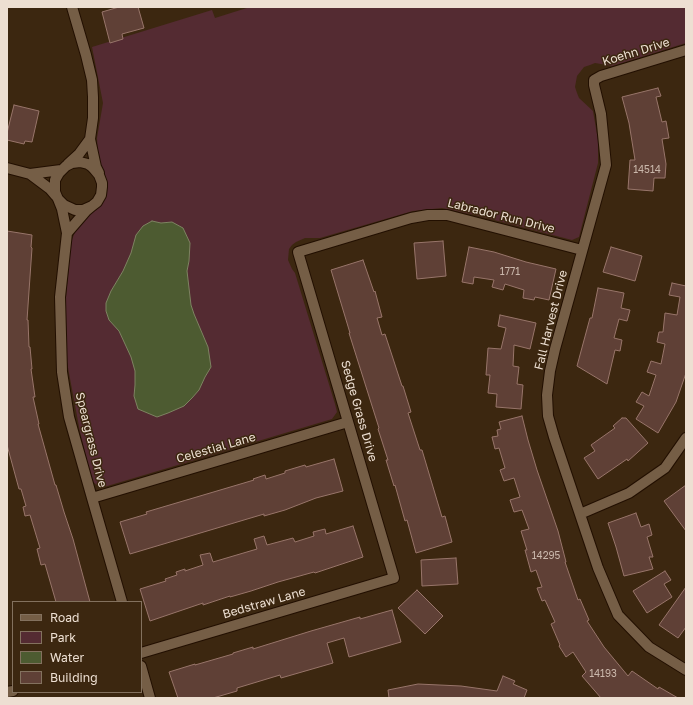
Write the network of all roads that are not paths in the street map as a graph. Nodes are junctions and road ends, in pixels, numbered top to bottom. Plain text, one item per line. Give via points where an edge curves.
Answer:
1 (72, 7) edge
2 (686, 50) edge
3 (594, 80) joint
4 (90, 139) junction
5 (7, 168) edge
6 (64, 168) junction
7 (30, 174) junction
8 (99, 175) junction
9 (57, 198) junction
10 (92, 206) junction
11 (67, 233) junction
12 (582, 250) junction
13 (298, 252) joint
14 (348, 422) junction
15 (686, 438) edge
16 (92, 498) junction
17 (580, 514) junction
18 (394, 578) joint
19 (122, 601) edge
20 (142, 653) edge
21 (142, 670) edge
22 (686, 670) edge
23 (150, 698) edge

1 - 4 street via 92,80 93,118
2 - 3 street, Koehn Drive
3 - 12 street, Fall Harvest Drive via 601,114 606,165
4 - 6 street via 74,160
4 - 8 street
5 - 7 street
6 - 7 street
6 - 8 street via 76,162 84,163 94,168
6 - 9 street via 55,180
7 - 9 street via 50,189
8 - 10 street via 102,191
9 - 10 street via 64,206 75,210
9 - 11 street, Speargrass Drive via 62,208
10 - 11 street
11 - 16 street, Speargrass Drive via 60,298 62,372 69,417
12 - 13 street, Labrador Run Drive via 447,215 428,215
12 - 17 street, Fall Harvest Drive via 555,349 547,395 548,416
13 - 14 street, Sedge Grass Drive
14 - 16 street, Celestial Lane
14 - 18 street, Sedge Grass Drive
15 - 17 street via 665,468 629,493
16 - 19 street, Speargrass Drive
17 - 22 street, Fall Harvest Drive via 598,568 618,615 649,647
18 - 20 street, Bedstraw Lane
21 - 23 street

